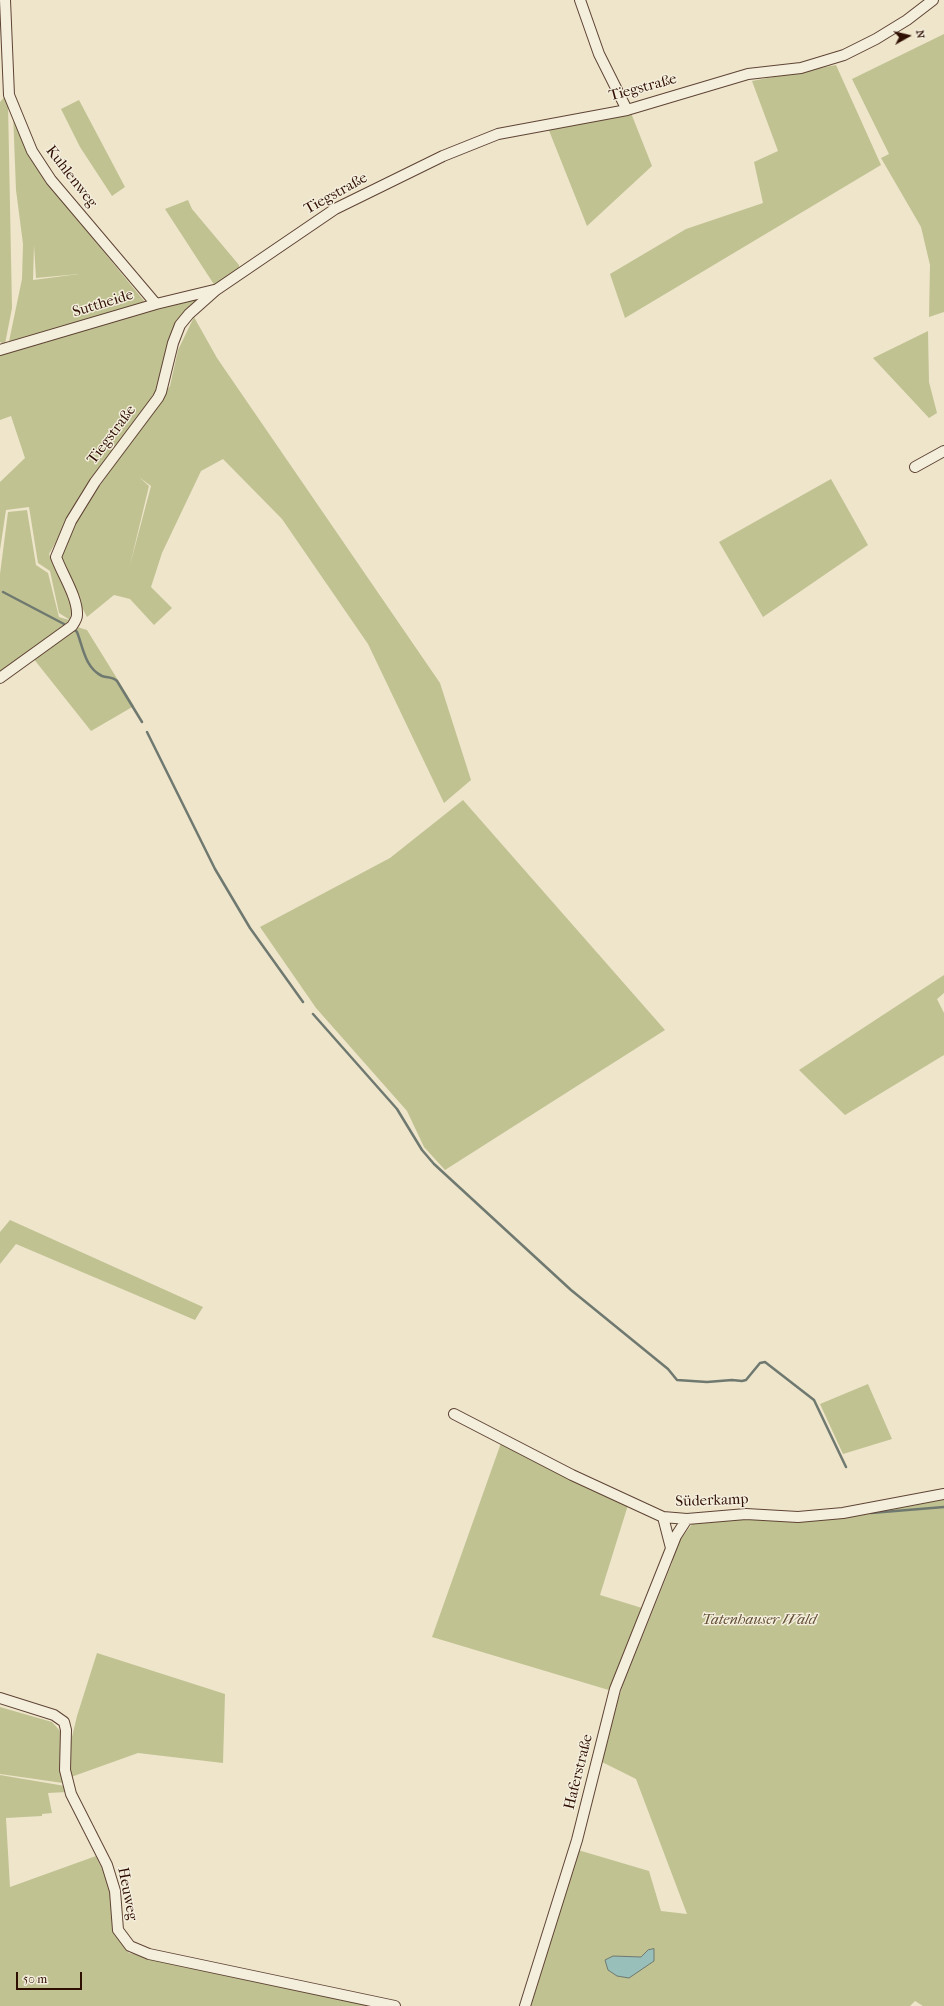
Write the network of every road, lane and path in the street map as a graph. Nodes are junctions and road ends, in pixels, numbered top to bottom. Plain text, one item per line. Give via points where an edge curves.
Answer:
1 (5, 0) edge
2 (580, 0) edge
3 (933, 0) edge
4 (627, 110) junction
5 (216, 290) junction
6 (156, 304) junction
7 (0, 350) edge
8 (944, 451) edge
9 (915, 467) dead end
10 (0, 678) edge
11 (454, 1414) dead end
12 (944, 1494) edge
13 (663, 1517) junction
14 (687, 1519) junction
15 (671, 1548) junction
16 (0, 1698) edge
17 (395, 2006) edge
18 (525, 2006) edge

1 - 6 street, Kuhlenweg via 9,95 32,151 51,180
2 - 4 street via 599,54
3 - 4 street, Tiegstraße via 907,20 844,55 801,68 748,74
4 - 5 street, Tiegstraße via 498,134 454,151 334,208
5 - 6 street, Suttheide
5 - 10 street, Tiegstraße via 180,325 158,398 95,482 71,521 56,557 76,604 77,616 72,626
6 - 7 street, Suttheide
8 - 9 street
11 - 13 street, Süderkamp
12 - 14 street, Süderkamp via 843,1513 806,1516 746,1514
13 - 14 street, Süderkamp
13 - 15 street
14 - 15 street, Haferstraße
15 - 18 street, Haferstraße via 615,1689 578,1840
16 - 17 street, Heuweg via 54,1715 64,1722 65,1770 71,1794 107,1865 115,1891 118,1930 130,1946 149,1954

